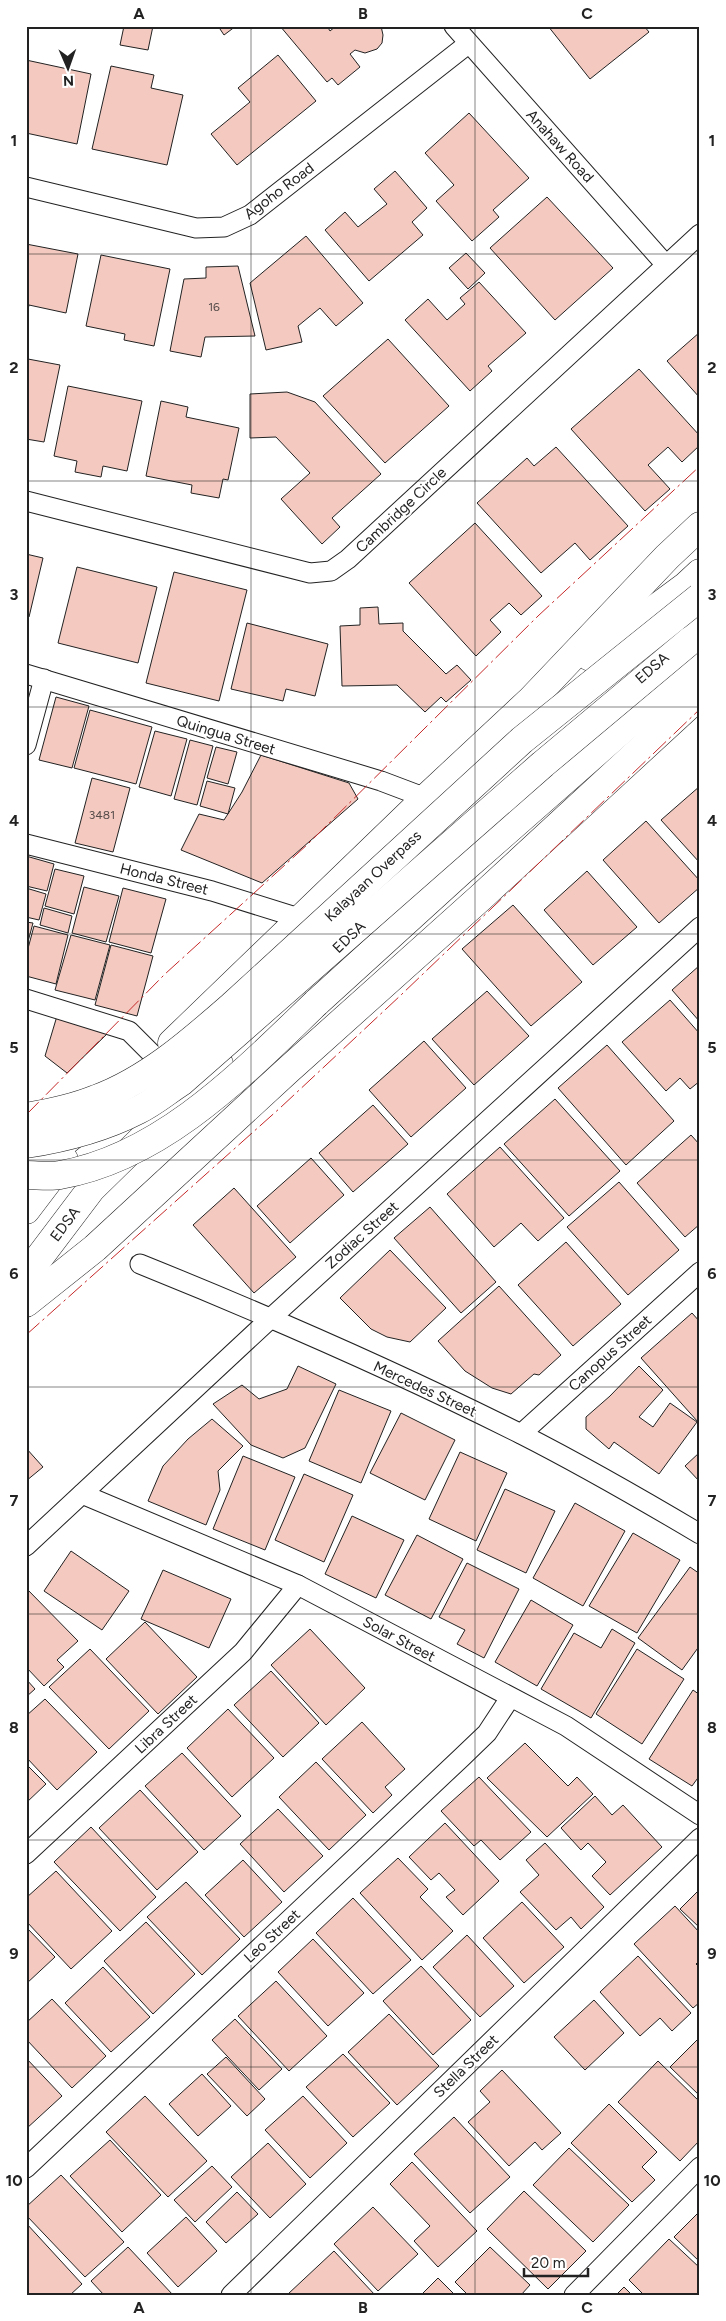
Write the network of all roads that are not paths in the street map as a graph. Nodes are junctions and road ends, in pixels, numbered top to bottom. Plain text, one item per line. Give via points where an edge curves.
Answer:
1 (454, 26) edge
2 (468, 44) junction
3 (26, 187) edge
4 (700, 234) edge
5 (666, 265) junction
6 (26, 501) edge
7 (700, 526) edge
8 (700, 573) edge
9 (700, 597) edge
10 (696, 643) edge
11 (35, 677) edge
12 (700, 695) edge
13 (532, 699) junction
14 (26, 744) edge
15 (426, 798) junction
16 (26, 844) edge
17 (299, 918) junction
18 (700, 927) edge
19 (26, 999) edge
20 (156, 1058) junction
21 (26, 1117) edge
22 (96, 1117) junction
23 (26, 1144) edge
24 (26, 1174) edge
25 (26, 1210) edge
26 (140, 1264) dead end
27 (700, 1272) edge
28 (26, 1275) edge
29 (26, 1303) edge
30 (272, 1318) junction
31 (521, 1434) junction
32 (82, 1494) junction
33 (700, 1534) edge
34 (26, 1546) edge
35 (298, 1585) junction
36 (510, 1698) junction
37 (700, 1815) edge
38 (700, 1838) edge
39 (26, 1854) edge
40 (700, 2167) edge
41 (26, 2168) edge
42 (231, 2295) edge
43 (574, 2295) edge

1 - 2 street, Anahaw Road
2 - 3 street, Agoho Road via 250,215 224,227 196,228
2 - 5 street, Anahaw Road
4 - 5 street, Cambridge Circle
5 - 6 street, Cambridge Circle via 331,571 310,573
7 - 13 main road
8 - 13 main road
9 - 21 main road, Kalayaan Overpass, bridge via 522,740 234,1004 186,1044 126,1086 98,1099
10 - 23 main road, Kalayaan Overpass, bridge via 543,764 181,1082 140,1109 106,1123 71,1136
10 - 24 main road, bridge via 460,872 254,1062 174,1126 140,1147 100,1164 60,1175
10 - 28 main road, EDSA via 440,848 91,1189
11 - 14 street
11 - 15 street, Quingua Street
12 - 29 main road via 95,1248
13 - 15 main road
15 - 17 main road
16 - 17 street, Honda Street via 212,891
17 - 20 main road
18 - 30 street, Zodiac Street
19 - 20 street via 129,1031
20 - 22 main road
22 - 24 main road
22 - 25 main road
26 - 30 street, Mercedes Street
27 - 31 street, Canopus Street
30 - 31 street, Mercedes Street
30 - 32 street, Zodiac Street
31 - 33 street, Mercedes Street
32 - 34 street, Zodiac Street
32 - 35 street, Solar Street
35 - 36 street, Solar Street
35 - 39 street, Libra Street via 243,1652
36 - 37 street, Solar Street via 566,1726
36 - 41 street, Leo Street via 486,1733 461,1758
38 - 42 street, Stella Street
40 - 43 street

